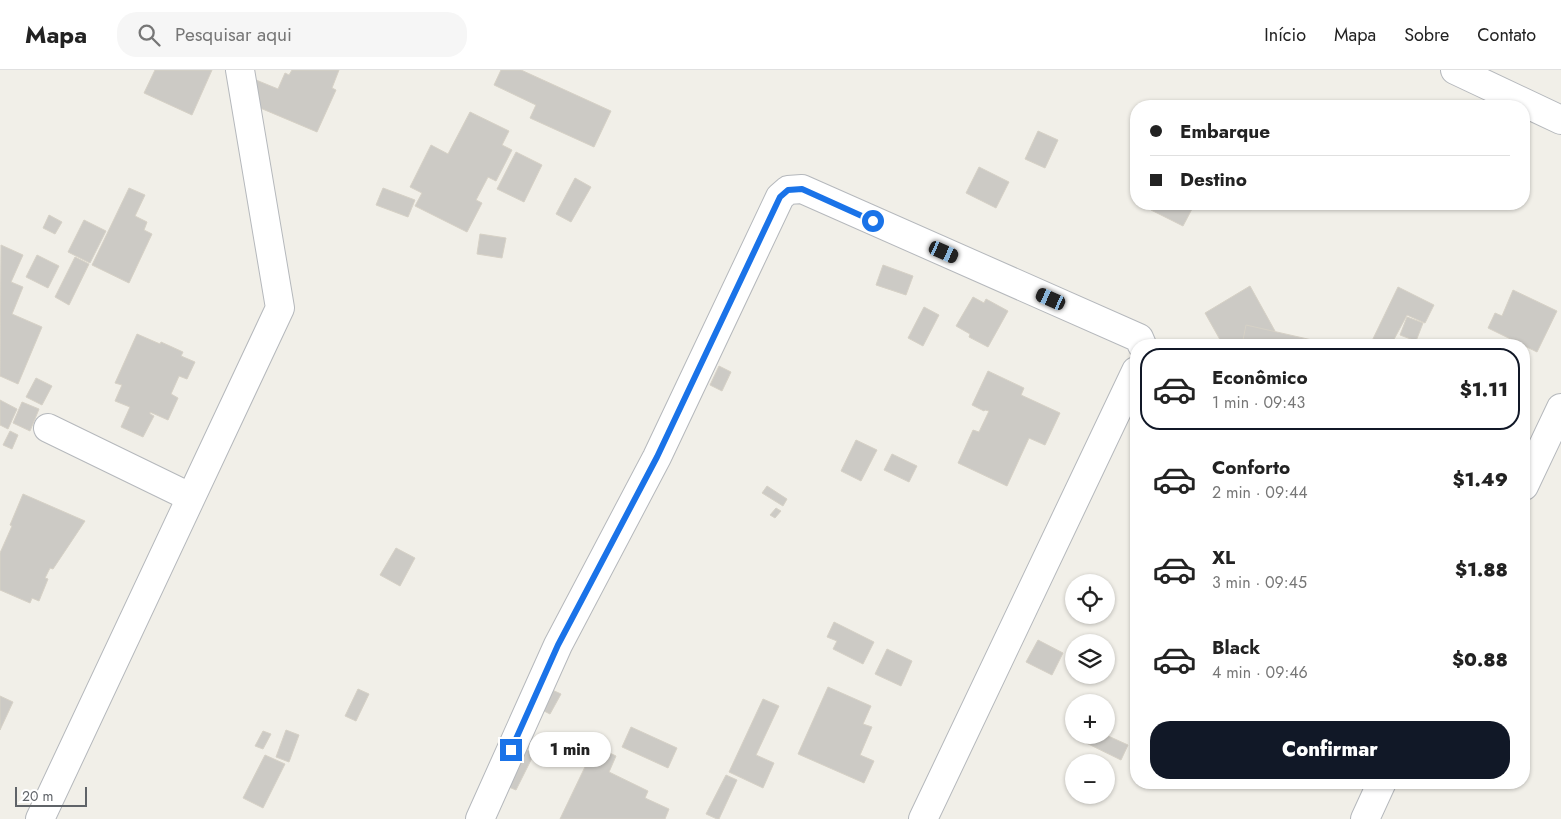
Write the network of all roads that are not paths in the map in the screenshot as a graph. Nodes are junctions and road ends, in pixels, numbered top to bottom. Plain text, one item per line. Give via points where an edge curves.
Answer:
1 (240, 70) edge
2 (1455, 70) edge
3 (1519, 100) edge
4 (1530, 105) edge
5 (1561, 120) edge
6 (1139, 339) edge
7 (1130, 384) edge
8 (1561, 408) edge
9 (48, 428) dead end
10 (1530, 473) edge
11 (190, 497) junction
12 (1379, 789) edge
13 (40, 819) edge
14 (480, 819) edge
15 (923, 819) edge
16 (1364, 819) edge

1 - 11 street via 280,308
2 - 3 street
4 - 5 street
6 - 14 street via 802,189 788,190 780,197 657,457 558,645
7 - 15 street
8 - 10 street
9 - 11 street
11 - 13 street
12 - 16 street

